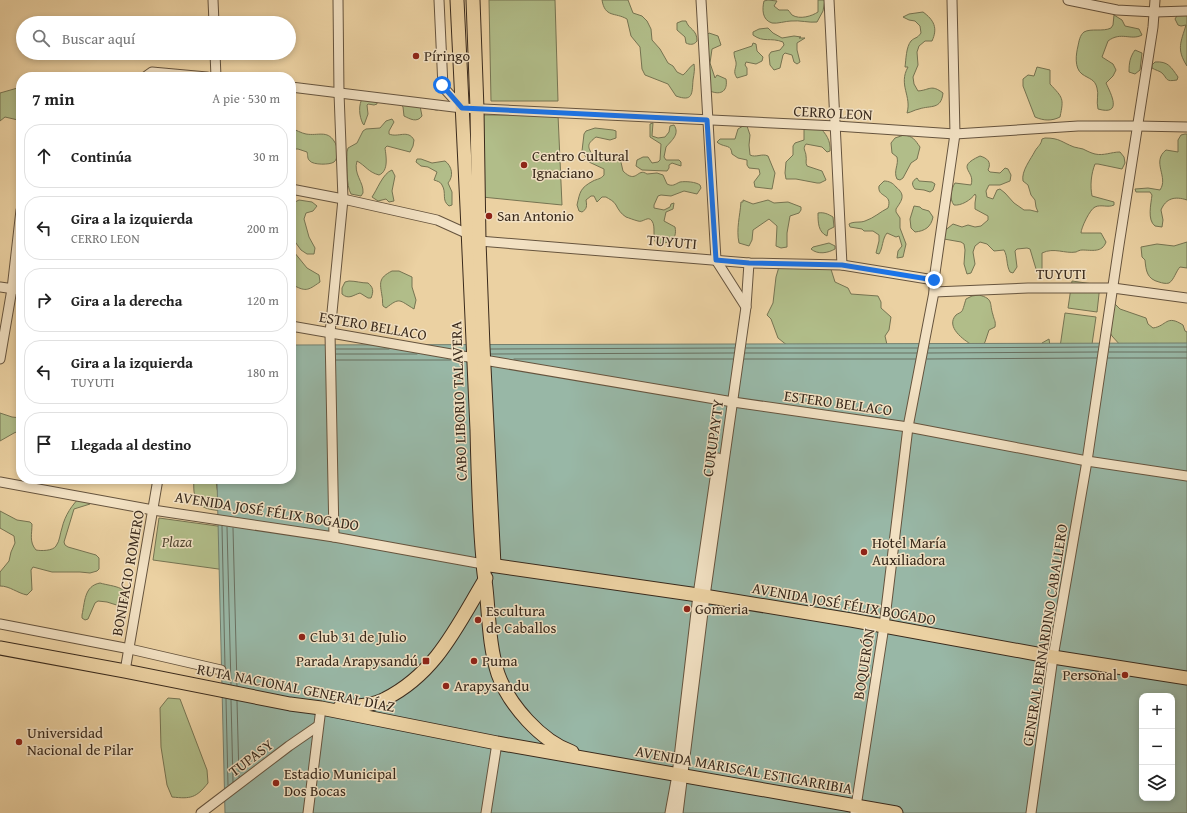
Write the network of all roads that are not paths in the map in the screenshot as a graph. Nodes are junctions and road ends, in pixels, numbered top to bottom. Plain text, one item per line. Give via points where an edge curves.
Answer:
1 (212, 0) edge
2 (338, 0) edge
3 (439, 0) edge
4 (457, 0) edge
5 (473, 0) edge
6 (701, 0) edge
7 (829, 0) edge
8 (952, 0) edge
9 (1068, 0) edge
10 (1155, 0) edge
11 (1187, 11) edge
12 (1155, 12) junction
13 (213, 16) edge
14 (215, 60) edge
15 (216, 72) edge
16 (296, 88) edge
17 (339, 93) junction
18 (462, 108) junction
19 (477, 109) junction
20 (707, 120) junction
21 (836, 126) junction
22 (1137, 126) junction
23 (1187, 127) edge
24 (955, 134) junction
25 (296, 190) edge
26 (343, 199) junction
27 (474, 237) junction
28 (716, 260) junction
29 (749, 263) junction
30 (842, 265) junction
31 (934, 280) junction
32 (0, 288) edge
33 (1113, 288) junction
34 (16, 290) edge
35 (934, 292) junction
36 (1187, 298) edge
37 (746, 307) junction
38 (296, 327) edge
39 (330, 333) junction
40 (0, 359) edge
41 (479, 359) junction
42 (731, 399) junction
43 (909, 425) junction
44 (1087, 462) junction
45 (1187, 476) edge
46 (0, 482) edge
47 (157, 484) edge
48 (153, 510) junction
49 (334, 537) junction
50 (489, 564) junction
51 (485, 579) junction
52 (701, 595) junction
53 (0, 624) edge
54 (884, 626) junction
55 (0, 648) edge
56 (130, 649) junction
57 (1053, 657) junction
58 (221, 670) dead end
59 (125, 671) junction
60 (1187, 678) edge
61 (321, 708) junction
62 (318, 726) junction
63 (497, 743) junction
64 (587, 758) junction
65 (680, 775) junction
66 (856, 810) edge
67 (201, 813) edge
68 (308, 813) edge
69 (486, 813) edge
70 (670, 813) edge
71 (678, 813) edge
72 (896, 813) edge
73 (1032, 813) edge

1 - 13 street
2 - 17 street
3 - 18 street via 443,86
4 - 18 highway, CABO LIBORIO TALAVERA
5 - 19 highway, CABO LIBORIO TALAVERA
6 - 20 street
7 - 21 street
8 - 24 street, BOQUERÓN
9 - 12 street via 1117,10
10 - 12 street, GENERAL BERNARDINO CABALLERO
11 - 12 street
12 - 22 street, GENERAL BERNARDINO CABALLERO
14 - 15 street
16 - 17 street, CERRO LEON
17 - 18 street, CERRO LEON
17 - 26 street
18 - 19 street, CERRO LEON
18 - 27 highway, CABO LIBORIO TALAVERA
19 - 20 street, CERRO LEON
19 - 27 highway, CABO LIBORIO TALAVERA
20 - 21 street, CERRO LEON
20 - 28 street
21 - 24 street, CERRO LEON
21 - 30 street
22 - 23 street, CERRO LEON
22 - 24 street, CERRO LEON via 1078,126
22 - 33 street, GENERAL BERNARDINO CABALLERO
24 - 31 street, BOQUERÓN
25 - 26 street, TUYUTI
26 - 27 street, TUYUTI via 437,220
26 - 39 street
27 - 28 street, TUYUTI
27 - 41 highway, CABO LIBORIO TALAVERA
28 - 29 street, TUYUTI
28 - 37 street
29 - 30 street, TUYUTI
29 - 37 street, CURUPAYTY
30 - 31 street, TUYUTI
31 - 35 street, BOQUERÓN
32 - 34 street
33 - 35 street, TUYUTI
33 - 36 street, TUYUTI
33 - 44 street, GENERAL BERNARDINO CABALLERO
34 - 40 street
35 - 43 street, BOQUERÓN
37 - 42 street, CURUPAYTY
38 - 39 street, ESTERO BELLACO
39 - 41 street, ESTERO BELLACO
39 - 49 street
41 - 42 street, ESTERO BELLACO
41 - 50 highway, CABO LIBORIO TALAVERA
42 - 43 street, ESTERO BELLACO
42 - 52 street, CURUPAYTY
43 - 44 street, ESTERO BELLACO
43 - 54 street, BOQUERÓN
44 - 45 street, ESTERO BELLACO
44 - 57 street, GENERAL BERNARDINO CABALLERO
46 - 48 street, AVENIDA JOSÉ FÉLIX BOGADO
47 - 48 street, BONIFACIO ROMERO
48 - 49 street, AVENIDA JOSÉ FÉLIX BOGADO
48 - 56 street, BONIFACIO ROMERO
49 - 50 street, AVENIDA JOSÉ FÉLIX BOGADO
50 - 51 highway
50 - 52 highway, AVENIDA JOSÉ FÉLIX BOGADO
51 - 61 highway via 450,639 421,674 384,700 361,706
51 - 64 highway via 493,655 504,689 520,712 542,734 569,751
52 - 54 highway, AVENIDA JOSÉ FÉLIX BOGADO
52 - 65 street, CURUPAYTY
53 - 56 street
54 - 57 highway, AVENIDA JOSÉ FÉLIX BOGADO
54 - 66 street, BOQUERÓN
55 - 59 highway, RUTA NACIONAL GENERAL DÍAZ
56 - 58 street
56 - 59 street, BONIFACIO ROMERO
57 - 60 highway, AVENIDA JOSÉ FÉLIX BOGADO
57 - 73 street, GENERAL BERNARDINO CABALLERO
59 - 61 highway, RUTA NACIONAL GENERAL DÍAZ
61 - 62 street
61 - 63 highway, RUTA NACIONAL GENERAL DÍAZ
62 - 67 street, TUPASY
62 - 68 street
63 - 64 highway, RUTA NACIONAL GENERAL DÍAZ
63 - 69 street
64 - 65 highway, AVENIDA MARISCAL ESTIGARRIBIA
65 - 66 highway, AVENIDA MARISCAL ESTIGARRIBIA
65 - 70 street, CURUPAYTY
65 - 71 street, CURUPAYTY
66 - 72 highway, AVENIDA MARISCAL ESTIGARRIBIA

